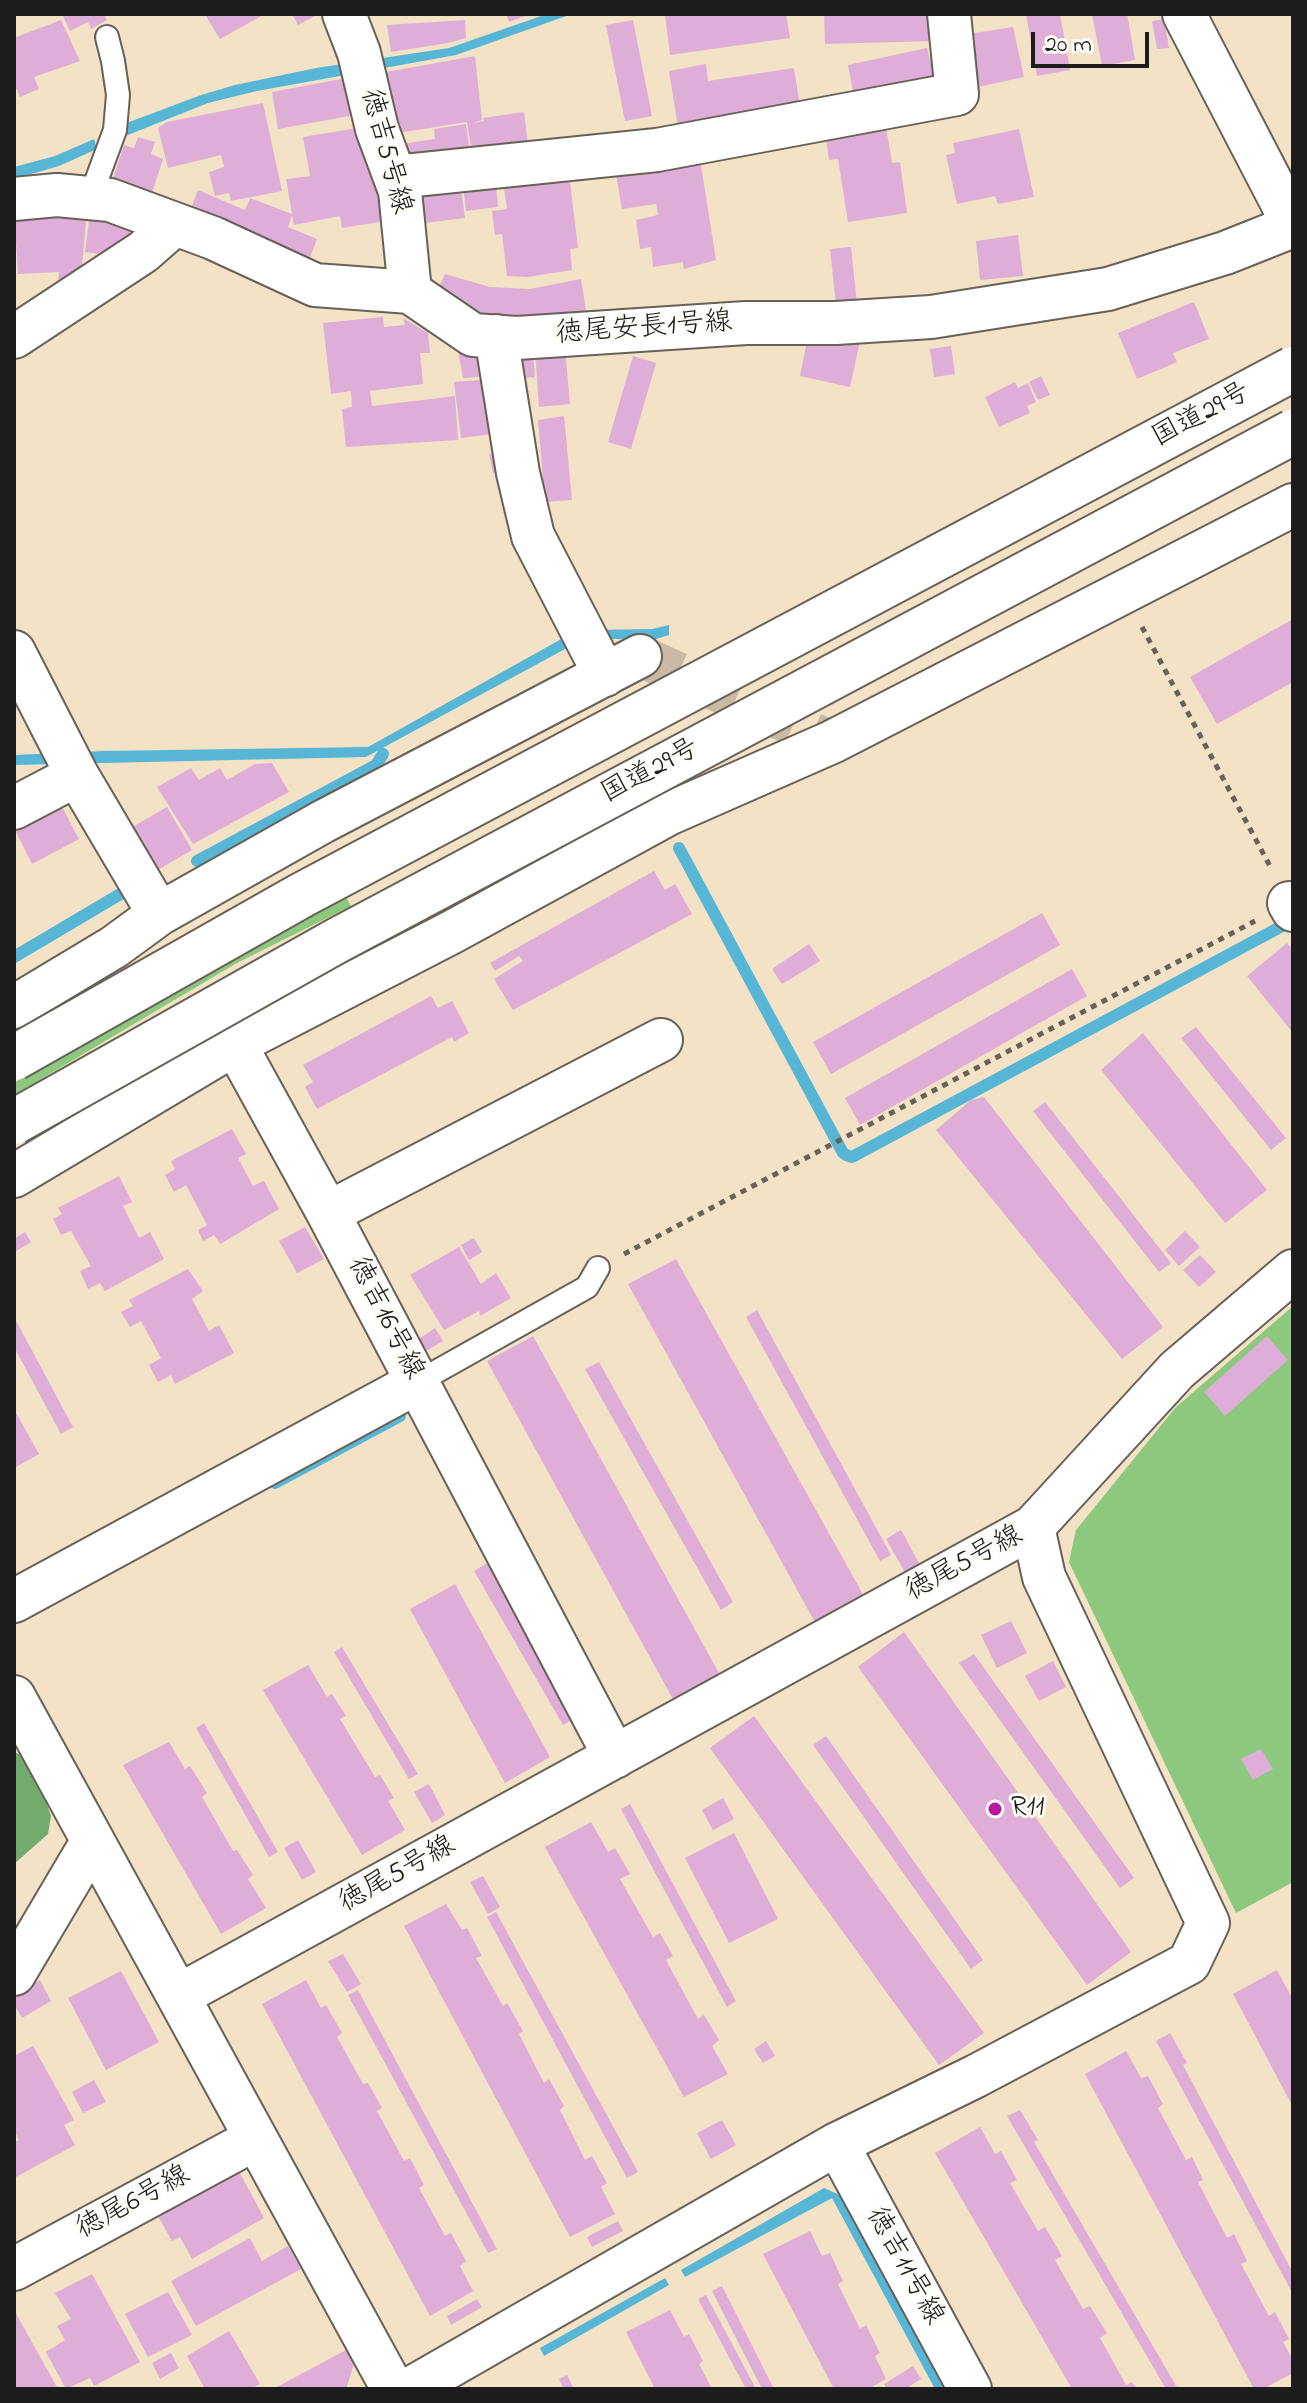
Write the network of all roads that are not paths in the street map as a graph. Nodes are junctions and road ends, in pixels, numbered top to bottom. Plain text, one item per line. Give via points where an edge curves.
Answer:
1 (344, 14) edge
2 (949, 14) edge
3 (1184, 14) edge
4 (107, 37) dead end
5 (395, 177) junction
6 (90, 198) junction
7 (14, 199) edge
8 (175, 224) junction
9 (1293, 225) edge
10 (410, 292) junction
11 (496, 336) junction
12 (14, 337) edge
13 (1293, 369) edge
14 (1293, 432) edge
15 (1293, 505) edge
16 (14, 652) edge
17 (77, 775) junction
18 (14, 808) edge
19 (159, 914) junction
20 (14, 1007) edge
21 (661, 1040) dead end
22 (235, 1044) junction
23 (14, 1058) edge
24 (14, 1122) edge
25 (14, 1176) edge
26 (328, 1213) junction
27 (598, 1268) road end
28 (1293, 1271) edge
29 (416, 1383) junction
30 (1033, 1527) junction
31 (14, 1601) edge
32 (14, 1697) edge
33 (615, 1757) junction
34 (92, 1842) junction
35 (14, 1974) edge
36 (178, 1996) junction
37 (255, 2139) junction
38 (837, 2144) junction
39 (14, 2269) edge
40 (393, 2389) edge
41 (410, 2389) edge
42 (970, 2389) edge

1 - 5 street, 徳吉5号線
2 - 5 street via 957,94 657,150
3 - 9 street
4 - 6 lane via 118,95 115,130
5 - 10 street, 徳吉5号線
6 - 7 street
6 - 8 street
8 - 10 street via 315,285
8 - 12 street via 143,252
9 - 11 street, 徳尾安長1号線 via 1225,253 1108,289 931,317
10 - 11 street, 徳尾安長1号線 via 473,335
11 - 19 street via 533,536 622,666 324,821
13 - 23 highway, 国道29号, bridge via 302,895
14 - 24 highway, 国道29号, bridge via 338,940
15 - 22 street via 832,742 668,814
16 - 17 street
17 - 18 street
17 - 19 street
19 - 20 street
21 - 26 street
22 - 25 street
22 - 26 street, 徳吉16号線
26 - 29 street, 徳吉16号線
27 - 29 lane via 587,1287
28 - 30 street via 1177,1370
29 - 31 street
29 - 33 street, 徳吉16号線
30 - 33 street, 徳尾5号線
30 - 38 street, 徳尾5号線 via 1044,1577 1208,1923 1189,1963
32 - 34 street
33 - 36 street, 徳尾5号線
34 - 35 street
34 - 36 street
36 - 37 street
37 - 39 street, 徳尾6号線
37 - 40 street
38 - 41 street, 徳尾5号線
38 - 42 street, 徳吉11号線

